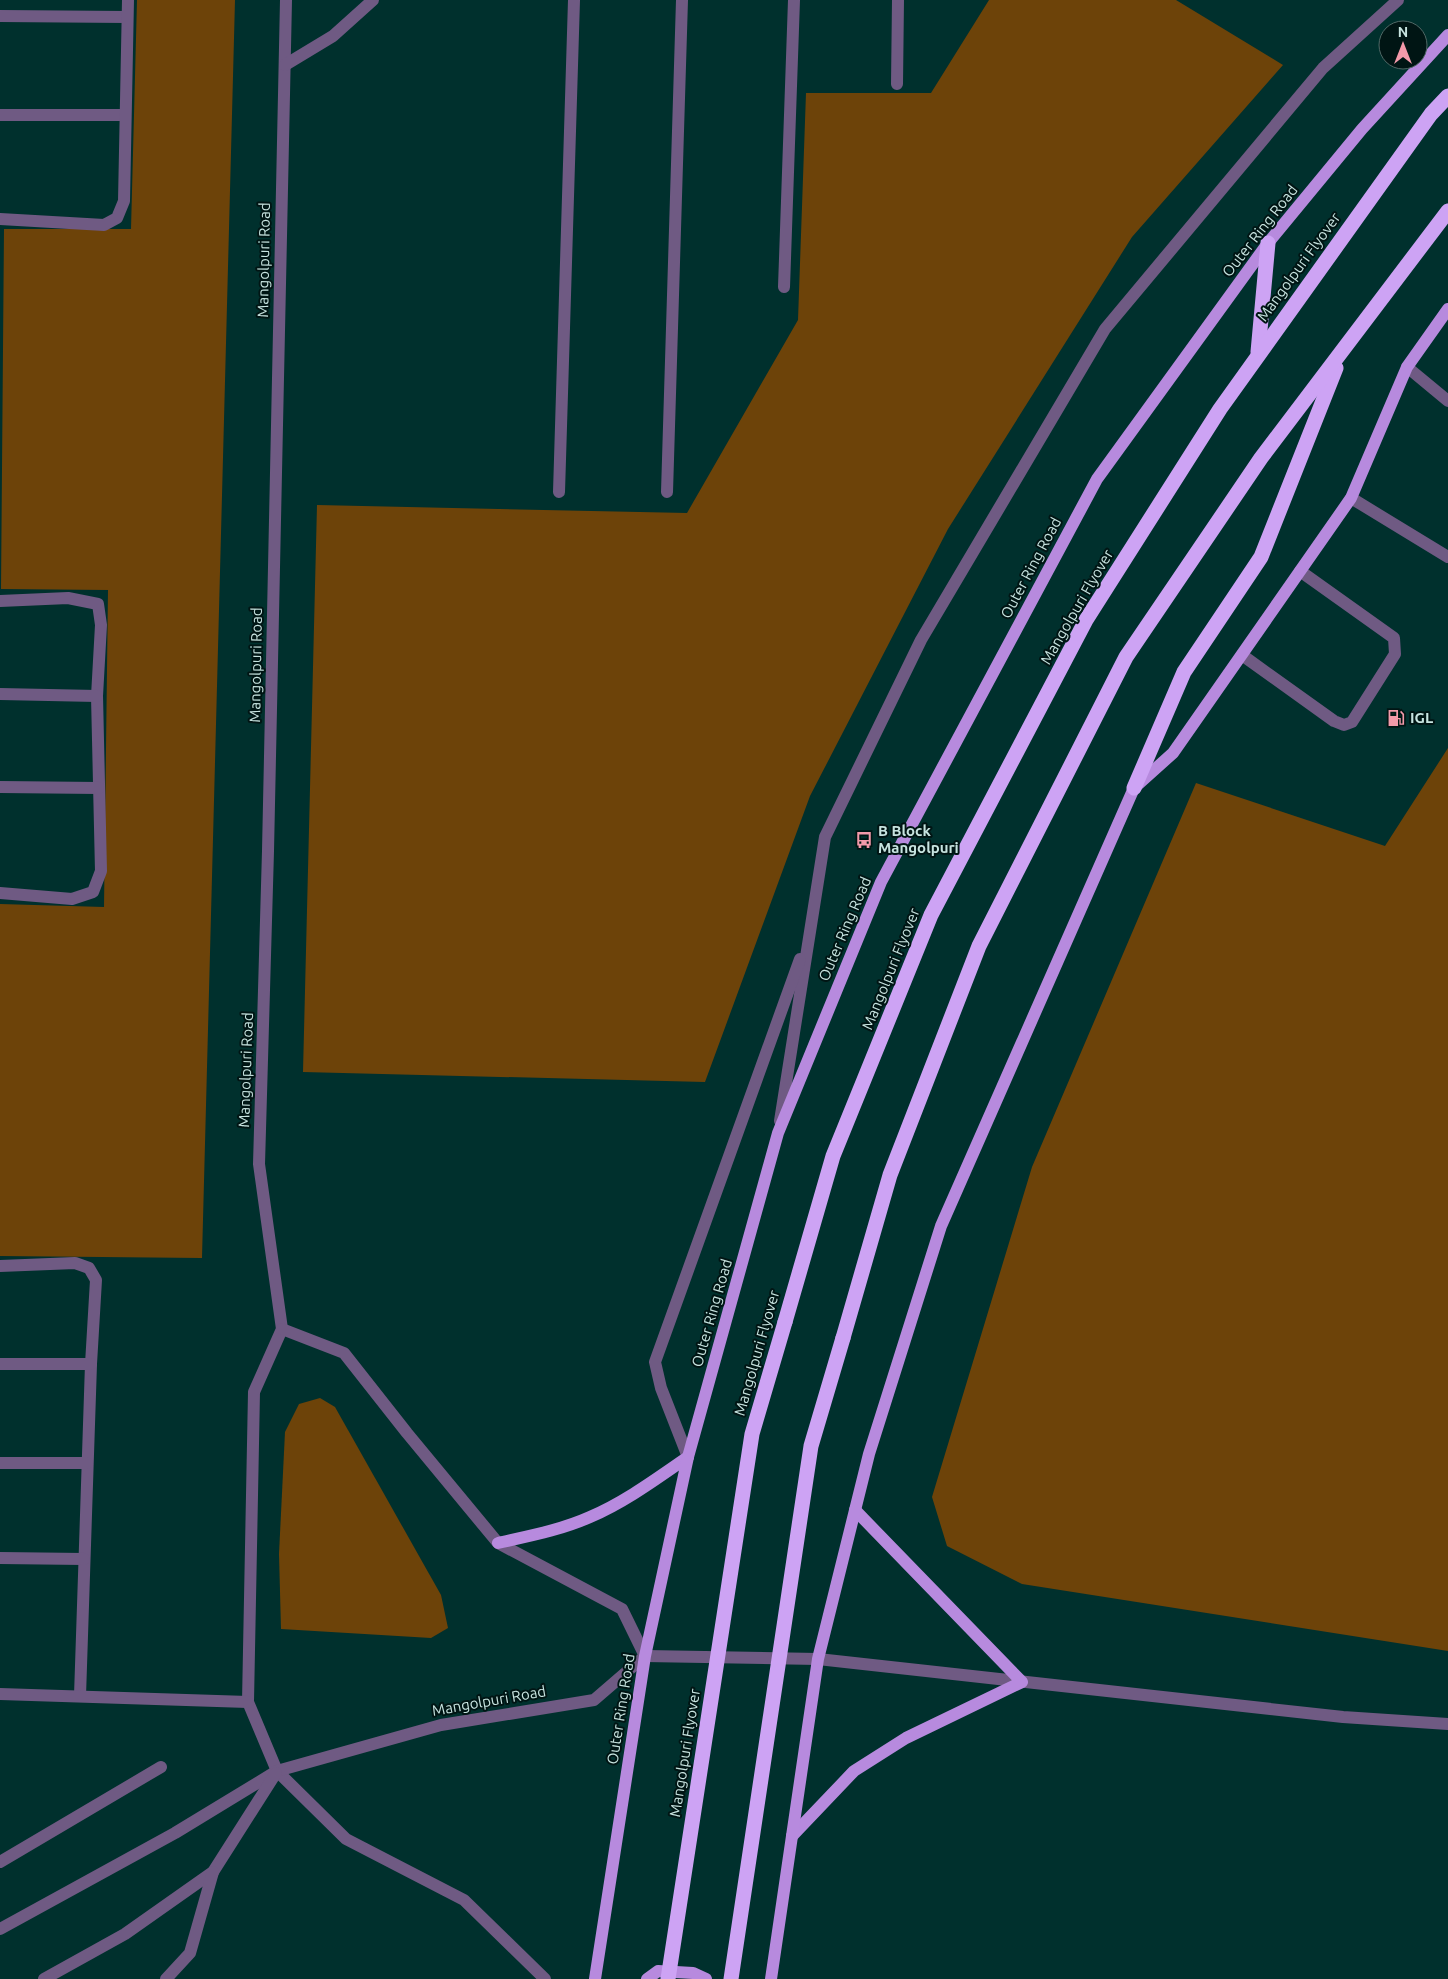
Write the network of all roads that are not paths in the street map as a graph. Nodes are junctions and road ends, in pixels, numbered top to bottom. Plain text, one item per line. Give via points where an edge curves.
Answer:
1 (128, 0) edge
2 (286, 0) edge
3 (373, 0) edge
4 (574, 0) edge
5 (682, 0) edge
6 (794, 0) edge
7 (898, 0) edge
8 (1398, 0) edge
9 (0, 16) edge
10 (127, 17) junction
11 (1448, 35) edge
12 (285, 65) junction
13 (897, 84) dead end
14 (1448, 96) edge
15 (0, 115) edge
16 (124, 115) junction
17 (1448, 211) edge
18 (0, 219) edge
19 (1268, 243) junction
20 (784, 286) dead end
21 (1448, 309) edge
22 (1343, 350) junction
23 (1258, 354) junction
24 (1407, 367) junction
25 (1448, 402) edge
26 (559, 492) dead end
27 (667, 492) dead end
28 (1351, 498) junction
29 (1448, 557) edge
30 (1300, 571) junction
31 (0, 601) edge
32 (1242, 655) junction
33 (0, 694) edge
34 (97, 696) junction
35 (0, 787) edge
36 (99, 788) junction
37 (1134, 788) junction
38 (0, 893) edge
39 (810, 931) junction
40 (778, 1133) junction
41 (0, 1266) edge
42 (282, 1329) junction
43 (0, 1364) edge
44 (90, 1364) junction
45 (688, 1457) junction
46 (0, 1463) edge
47 (88, 1463) junction
48 (855, 1510) junction
49 (498, 1543) junction
50 (0, 1558) edge
51 (84, 1559) junction
52 (646, 1656) junction
53 (818, 1659) junction
54 (1022, 1682) junction
55 (0, 1694) edge
56 (80, 1696) junction
57 (248, 1702) junction
58 (1448, 1724) edge
59 (161, 1767) dead end
60 (277, 1771) junction
61 (792, 1836) junction
62 (0, 1862) edge
63 (213, 1872) junction
64 (0, 1929) edge
65 (44, 1979) edge
66 (166, 1979) edge
67 (545, 1979) edge
68 (595, 1979) edge
69 (647, 1979) edge
70 (668, 1979) edge
71 (706, 1979) edge
72 (731, 1979) edge
73 (771, 1979) edge

1 - 10 street
2 - 12 street, Mangolpuri Road
3 - 12 street via 333,36
4 - 26 street
5 - 27 street
6 - 20 street
7 - 13 street
8 - 39 street via 1322,68 1106,329 916,649 825,837
9 - 10 street
10 - 16 street
11 - 19 main road, Outer Ring Road via 1362,129
12 - 42 street, Mangolpuri Road via 259,1164
14 - 23 highway, Mangolpuri Flyover via 1431,114
15 - 16 street
16 - 18 street via 124,201 117,218 104,225
17 - 22 highway
19 - 23 highway
19 - 40 main road, Outer Ring Road via 1097,479 881,882
21 - 24 main road
22 - 37 highway via 1261,557 1184,672
22 - 72 highway, bridge via 1261,458 1126,657 979,946 890,1175 812,1446
23 - 70 highway, Mangolpuri Flyover, bridge via 1086,620 931,915 833,1156 752,1434
24 - 25 street
24 - 28 main road
28 - 29 street
28 - 30 main road
30 - 32 main road
30 - 32 street via 1394,638 1395,654 1352,722 1344,725 1334,721
31 - 34 street via 68,598 98,604 101,625
32 - 37 main road via 1173,753
33 - 34 street
34 - 36 street
35 - 36 street
36 - 38 street via 101,871 93,892 72,899
37 - 48 main road via 942,1226 869,1454
39 - 40 street
39 - 45 street via 655,1362 661,1388
40 - 45 main road, Outer Ring Road
41 - 44 street via 75,1263 89,1268 96,1280
42 - 49 street via 344,1353
42 - 57 street via 254,1392
43 - 44 street
44 - 47 street
45 - 49 main road via 617,1505 588,1518
45 - 52 main road, Outer Ring Road
46 - 47 street
47 - 51 street
48 - 53 main road
48 - 54 main road
49 - 52 street via 622,1609
50 - 51 street
51 - 56 street
52 - 53 street
52 - 60 street, Mangolpuri Road via 594,1700 441,1725
52 - 68 main road, Outer Ring Road
53 - 54 street
53 - 61 main road
54 - 58 street via 1343,1717
54 - 61 main road via 906,1738 854,1771
55 - 56 street
56 - 57 street
57 - 60 street
59 - 62 street
60 - 63 street
60 - 64 street, Mangolpuri Road via 175,1833
60 - 67 street via 346,1839 464,1900
61 - 73 main road
63 - 65 street via 125,1934
63 - 66 street via 190,1953
69 - 71 main road via 658,1971 693,1973

